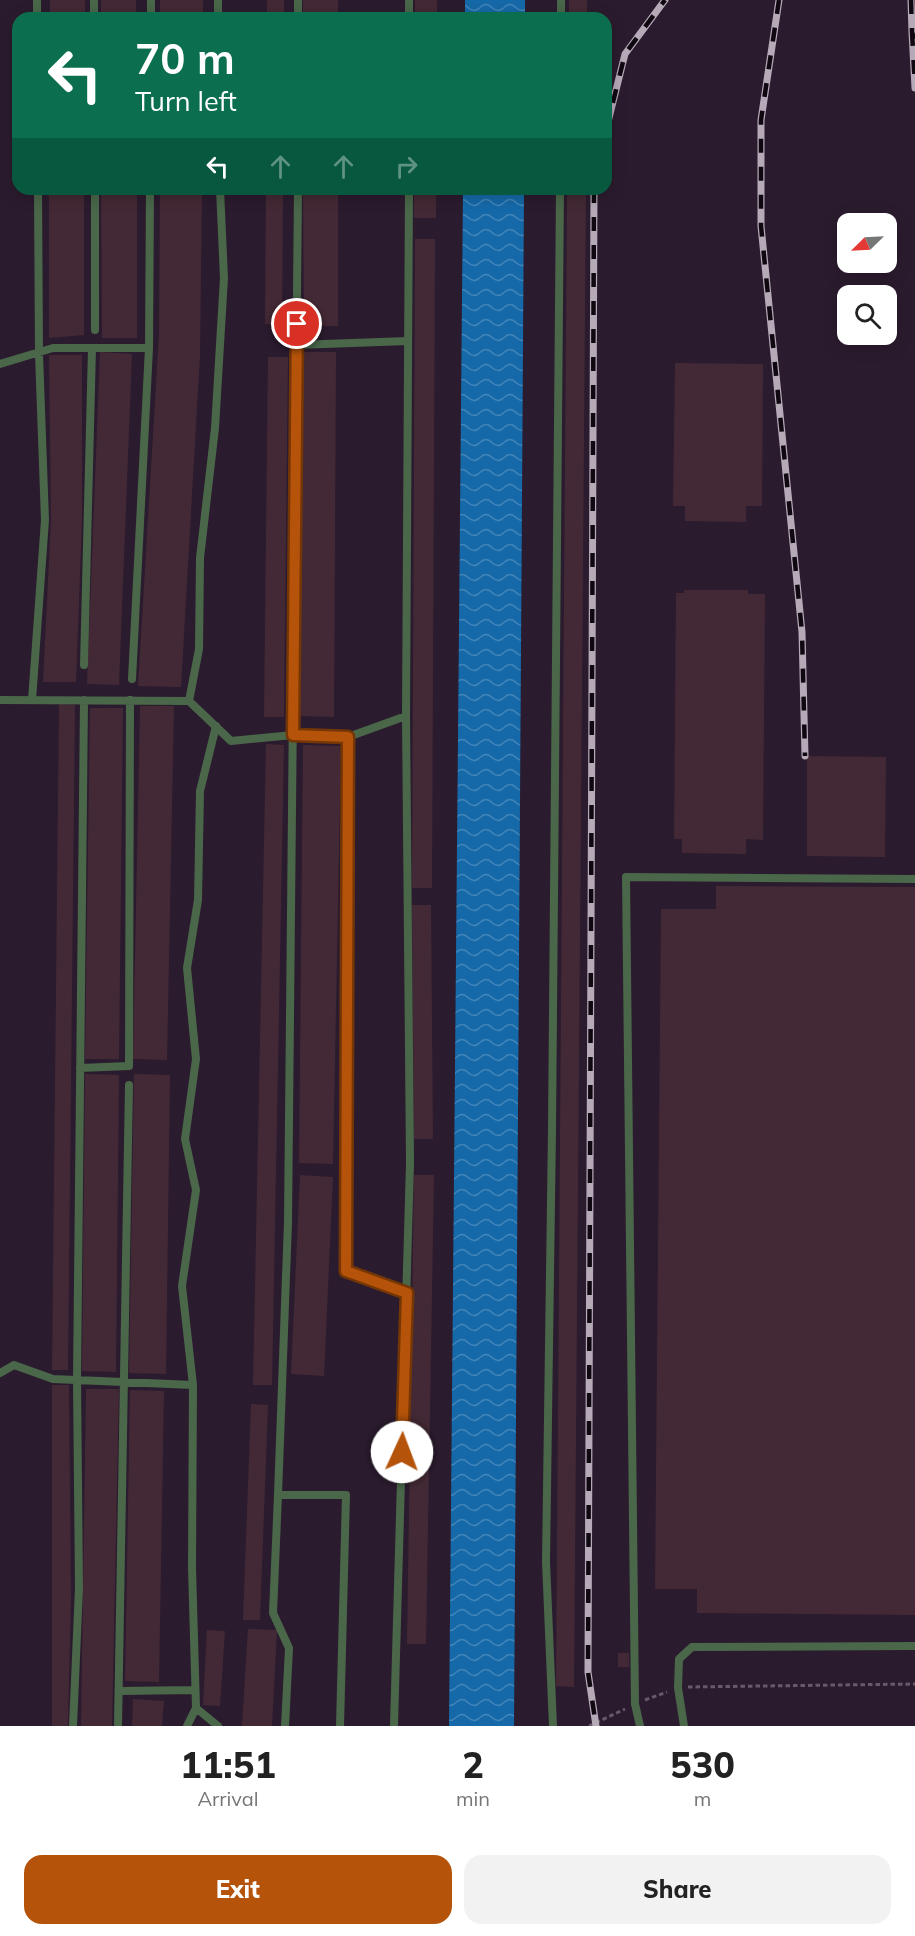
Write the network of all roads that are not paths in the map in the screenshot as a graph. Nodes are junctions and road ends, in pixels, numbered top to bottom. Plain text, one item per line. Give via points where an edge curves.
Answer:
1 (38, 195) edge
2 (95, 195) edge
3 (150, 195) edge
4 (220, 195) edge
5 (298, 195) edge
6 (409, 195) edge
7 (560, 195) edge
8 (95, 330) dead end
9 (408, 341) junction
10 (296, 345) junction
11 (92, 348) junction
12 (149, 348) junction
13 (39, 354) junction
14 (0, 364) edge
15 (84, 665) dead end
16 (132, 679) dead end
17 (0, 700) edge
18 (32, 700) junction
19 (84, 700) junction
20 (130, 700) junction
21 (189, 701) junction
22 (406, 716) junction
23 (216, 726) junction
24 (293, 735) junction
25 (348, 737) junction
26 (915, 879) edge
27 (80, 1068) junction
28 (129, 1085) dead end
29 (407, 1293) junction
30 (0, 1373) edge
31 (77, 1380) junction
32 (124, 1382) junction
33 (193, 1385) junction
34 (278, 1495) junction
35 (915, 1646) edge
36 (195, 1690) junction
37 (119, 1691) junction
38 (196, 1708) junction
39 (73, 1726) edge
40 (118, 1726) edge
41 (187, 1726) edge
42 (218, 1726) edge
43 (285, 1726) edge
44 (340, 1726) edge
45 (394, 1726) edge
46 (553, 1726) edge
47 (640, 1726) edge
48 (684, 1726) edge

1 - 13 lane
2 - 8 lane
3 - 12 lane
4 - 21 lane via 224,278 218,382 200,558 199,649
5 - 10 lane
6 - 9 lane
7 - 46 lane via 546,1562
9 - 10 lane
9 - 22 lane
10 - 24 lane
11 - 12 lane
11 - 13 lane via 53,348
11 - 15 lane
12 - 16 lane
13 - 14 lane
13 - 18 lane via 45,520
17 - 18 lane
18 - 19 lane
19 - 20 lane
19 - 27 lane
20 - 21 lane
20 - 27 lane via 129,1066
21 - 23 lane
22 - 25 lane
22 - 29 lane via 410,1163
23 - 24 lane via 231,741
23 - 33 lane via 200,791 198,900 187,968 196,1059 185,1139 196,1190 182,1286
24 - 25 lane
24 - 34 lane via 288,1222
25 - 29 lane via 346,1271
26 - 47 lane via 626,877 635,1704
27 - 31 lane
28 - 32 lane
29 - 45 lane
30 - 31 lane via 14,1365 53,1379
31 - 32 lane
31 - 39 lane via 79,1588
32 - 33 lane
32 - 37 lane
33 - 36 lane
34 - 43 lane via 273,1613 289,1648
34 - 44 lane via 346,1495
35 - 48 lane via 692,1647 679,1659 678,1688
36 - 37 lane
36 - 38 lane
37 - 40 lane
38 - 41 lane
38 - 42 lane

